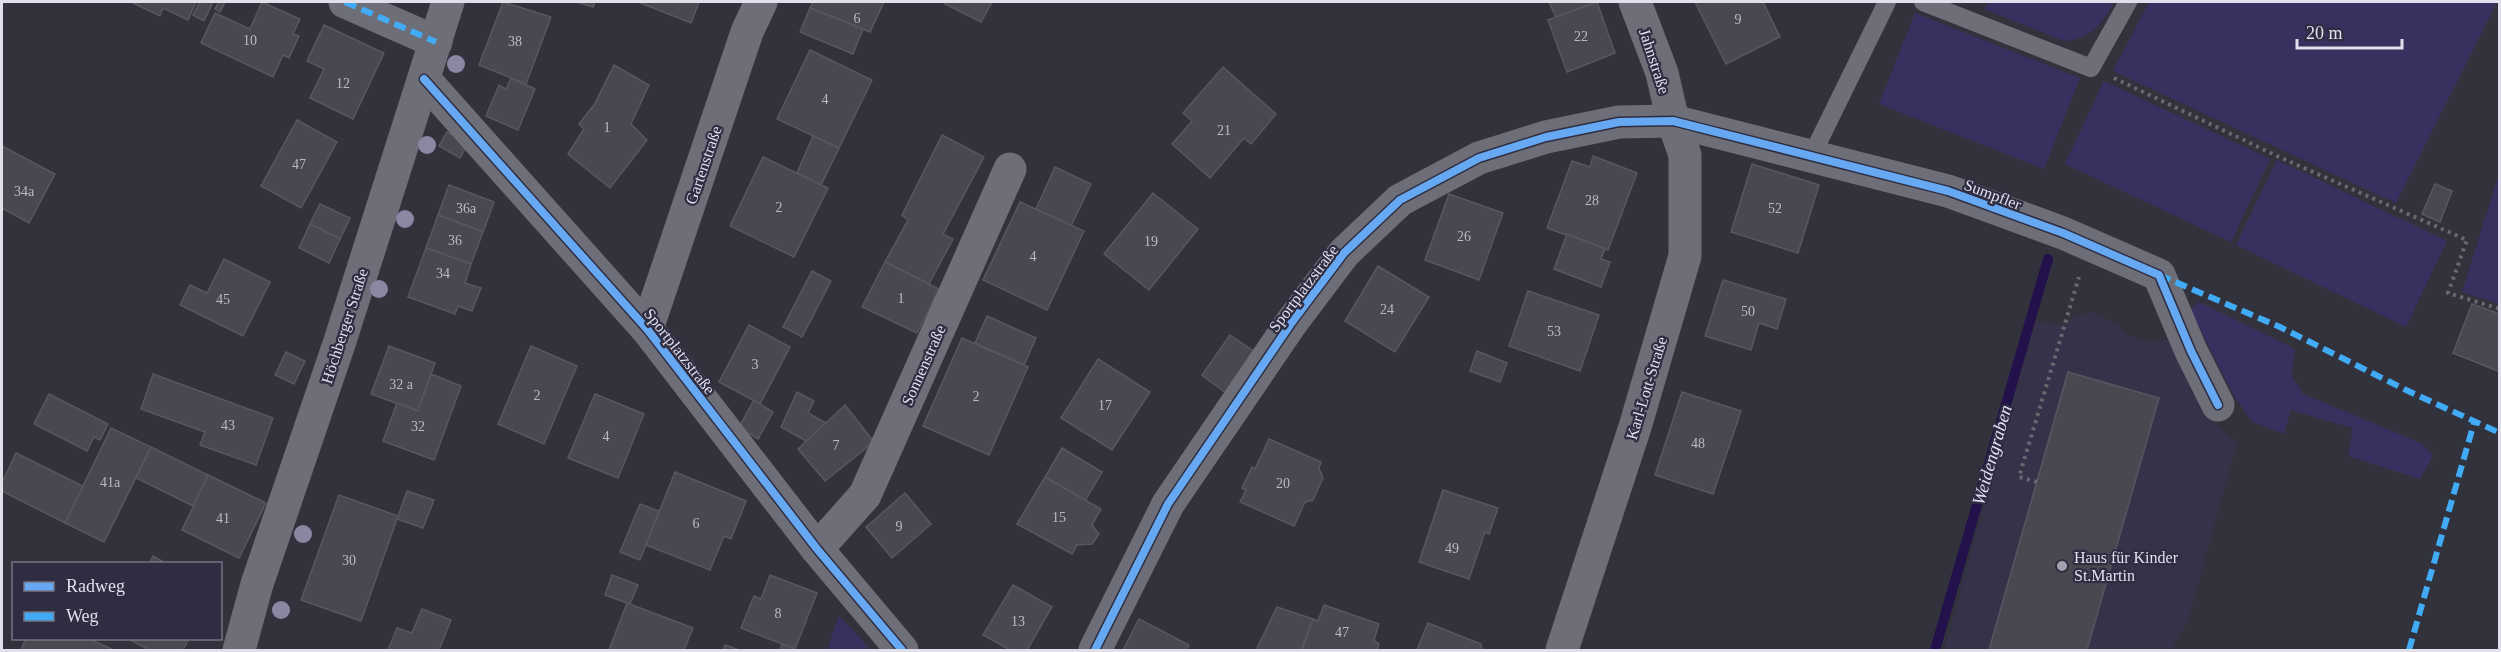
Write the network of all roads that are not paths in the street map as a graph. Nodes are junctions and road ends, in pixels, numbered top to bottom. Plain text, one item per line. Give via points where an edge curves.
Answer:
1 (345, 2) edge
2 (448, 2) edge
3 (761, 2) edge
4 (1635, 2) edge
5 (1887, 2) edge
6 (1923, 2) edge
7 (2128, 2) edge
8 (436, 42) junction
9 (424, 79) junction
10 (1673, 121) junction
11 (1811, 157) junction
12 (1010, 169) dead end
13 (647, 329) junction
14 (2218, 405) dead end
15 (817, 549) junction
16 (239, 651) edge
17 (902, 651) edge
18 (1095, 651) edge
19 (1562, 651) edge

1 - 8 street
2 - 8 street, Höchberger Straße
3 - 13 street, Gartenstraße via 747,32
4 - 10 street, Jahnstraße via 1662,74
5 - 11 lane
6 - 7 lane via 2091,68
8 - 9 street, Höchberger Straße
9 - 13 street, Sportplatzstraße
9 - 16 street, Höchberger Straße via 257,584
10 - 11 street, Sumpfler
10 - 18 street, Sportplatzstraße via 1619,122 1546,137 1479,158 1400,200 1331,270 1167,504
10 - 19 street, Karl-Lott-Straße via 1685,155 1685,256 1635,427
11 - 14 street, Sumpfler via 1948,191 2159,275
12 - 15 street, Sonnenstraße via 865,495
13 - 15 street, Sportplatzstraße
15 - 17 street, Sportplatzstraße

